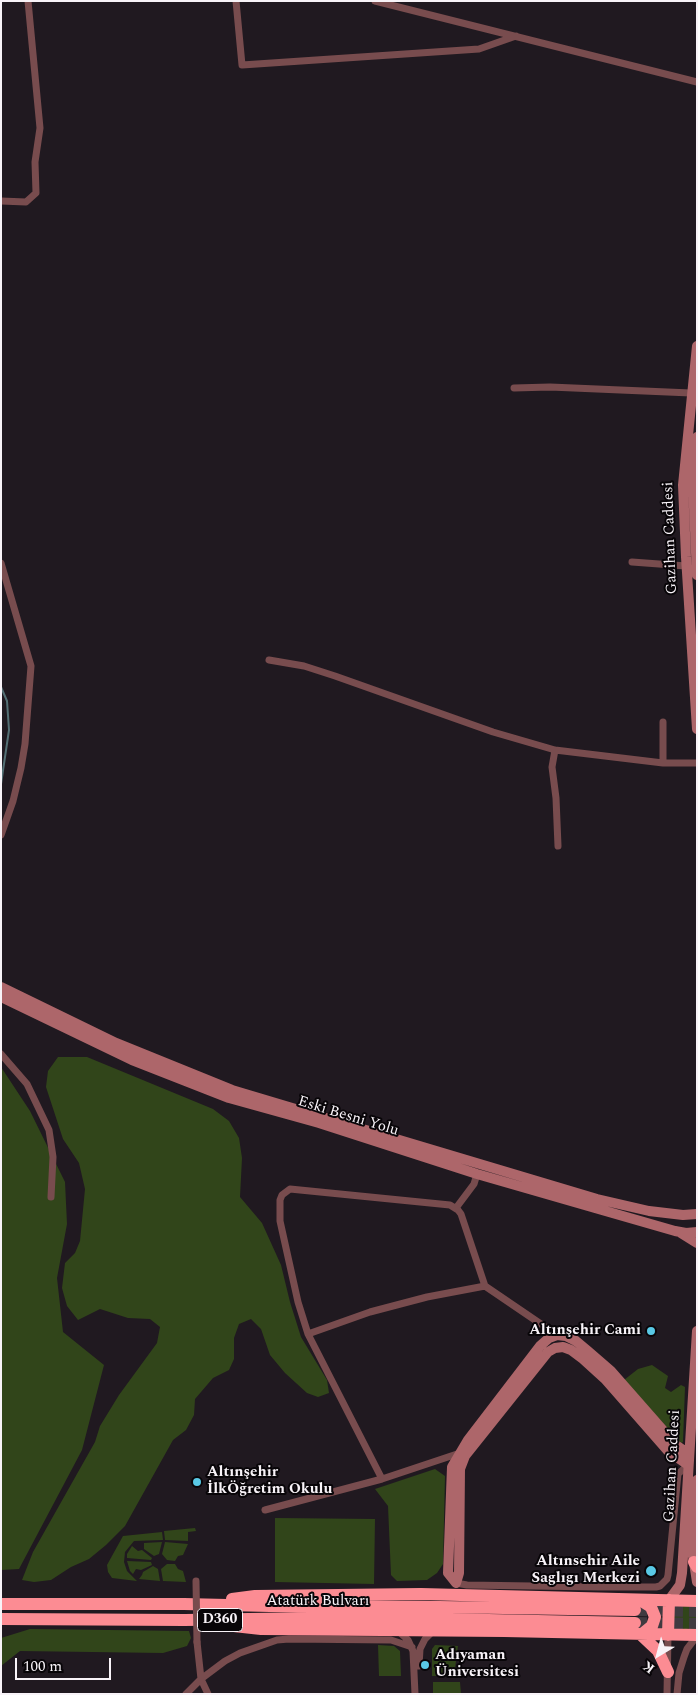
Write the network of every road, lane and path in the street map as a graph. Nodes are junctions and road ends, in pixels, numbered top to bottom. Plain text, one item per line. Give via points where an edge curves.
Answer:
1 (28, 1) edge
2 (236, 1) edge
3 (375, 1) edge
4 (516, 36) junction
5 (697, 82) edge
6 (1, 201) edge
7 (697, 346) edge
8 (514, 388) dead end
9 (691, 393) junction
10 (697, 438) edge
11 (695, 476) edge
12 (632, 562) dead end
13 (1, 563) edge
14 (686, 566) junction
15 (697, 575) edge
16 (269, 660) dead end
17 (663, 722) dead end
18 (697, 729) edge
19 (554, 750) junction
20 (664, 763) junction
21 (697, 763) edge
22 (1, 835) edge
23 (558, 846) dead end
24 (1, 987) edge
25 (1, 997) edge
26 (1, 1054) edge
27 (477, 1174) junction
28 (51, 1197) dead end
29 (456, 1208) junction
30 (697, 1214) edge
31 (675, 1231) junction
32 (697, 1232) edge
33 (697, 1243) edge
34 (485, 1286) junction
35 (697, 1331) edge
36 (308, 1334) junction
37 (557, 1335) junction
38 (689, 1454) junction
39 (462, 1455) junction
40 (688, 1465) junction
41 (382, 1479) junction
42 (697, 1480) edge
43 (265, 1510) dead end
44 (695, 1531) edge
45 (695, 1564) edge
46 (196, 1581) dead end
47 (697, 1582) edge
48 (456, 1583) joint
49 (670, 1600) junction
50 (697, 1601) edge
51 (1, 1604) edge
52 (637, 1617) junction
53 (1, 1619) edge
54 (185, 1620) junction
55 (396, 1630) junction
56 (434, 1630) junction
57 (668, 1635) junction
58 (697, 1636) edge
59 (412, 1647) junction
60 (668, 1672) junction
61 (201, 1679) junction
62 (186, 1694) edge
63 (208, 1694) edge
64 (415, 1694) edge
65 (419, 1694) edge
66 (667, 1694) edge
67 (678, 1694) edge

1 - 6 street via 40,128 35,162 36,193 26,202
2 - 4 street via 242,65 479,49
3 - 4 street
4 - 5 street
7 - 9 main road, Gazihan Caddesi
8 - 9 street
9 - 14 main road, Gazihan Caddesi via 683,485
10 - 11 main road, Gazihan Caddesi
11 - 15 main road, Gazihan Caddesi
12 - 14 street
13 - 22 street via 32,666 22,760
14 - 18 main road, Gazihan Caddesi
16 - 19 street via 304,666
17 - 20 street
19 - 20 street
19 - 23 street via 552,768
20 - 21 street
24 - 30 main road, Eski Besni Yolu via 116,1043 232,1090 597,1199 649,1211
25 - 27 main road, Eski Besni Yolu via 113,1051 209,1091 319,1122
26 - 28 street via 27,1084 49,1130 53,1157
27 - 29 street via 474,1184
27 - 31 main road, Eski Besni Yolu
29 - 34 street via 461,1214
29 - 36 street via 290,1189 286,1192 280,1200 280,1221
31 - 32 main road, Eski Besni Yolu
31 - 33 main road
34 - 36 street via 370,1312
34 - 37 street
35 - 38 main road, Gazihan Caddesi
36 - 41 street
37 - 38 main road via 566,1336 588,1350 611,1371 676,1445
37 - 39 main road via 544,1341 468,1440
38 - 40 main road, Gazihan Caddesi
39 - 40 main road via 548,1352 563,1347 583,1359 605,1379 668,1451
39 - 41 street
39 - 48 main road via 459,1573
40 - 48 street via 678,1474 668,1574 660,1586
40 - 49 main road, Gazihan Caddesi via 681,1580
41 - 43 street
42 - 44 main road, Gazihan Caddesi
44 - 45 main road, Gazihan Caddesi
45 - 47 main road, Gazihan Caddesi
46 - 61 street, bridge via 196,1642
49 - 50 highway
49 - 52 highway
49 - 57 highway
51 - 52 highway, D360 via 184,1604 255,1596 421,1594
52 - 54 highway, Atatürk Bulvarı / D360
52 - 56 highway
52 - 57 highway
52 - 60 highway
53 - 54 highway, Atatürk Bulvarı / D360
54 - 55 highway via 261,1629
55 - 56 highway
55 - 59 street
56 - 65 street via 420,1649
57 - 58 highway
57 - 60 street
58 - 67 street via 684,1657
59 - 61 street via 391,1640 277,1640 225,1661
59 - 64 street
60 - 66 street
61 - 62 street
61 - 63 street

